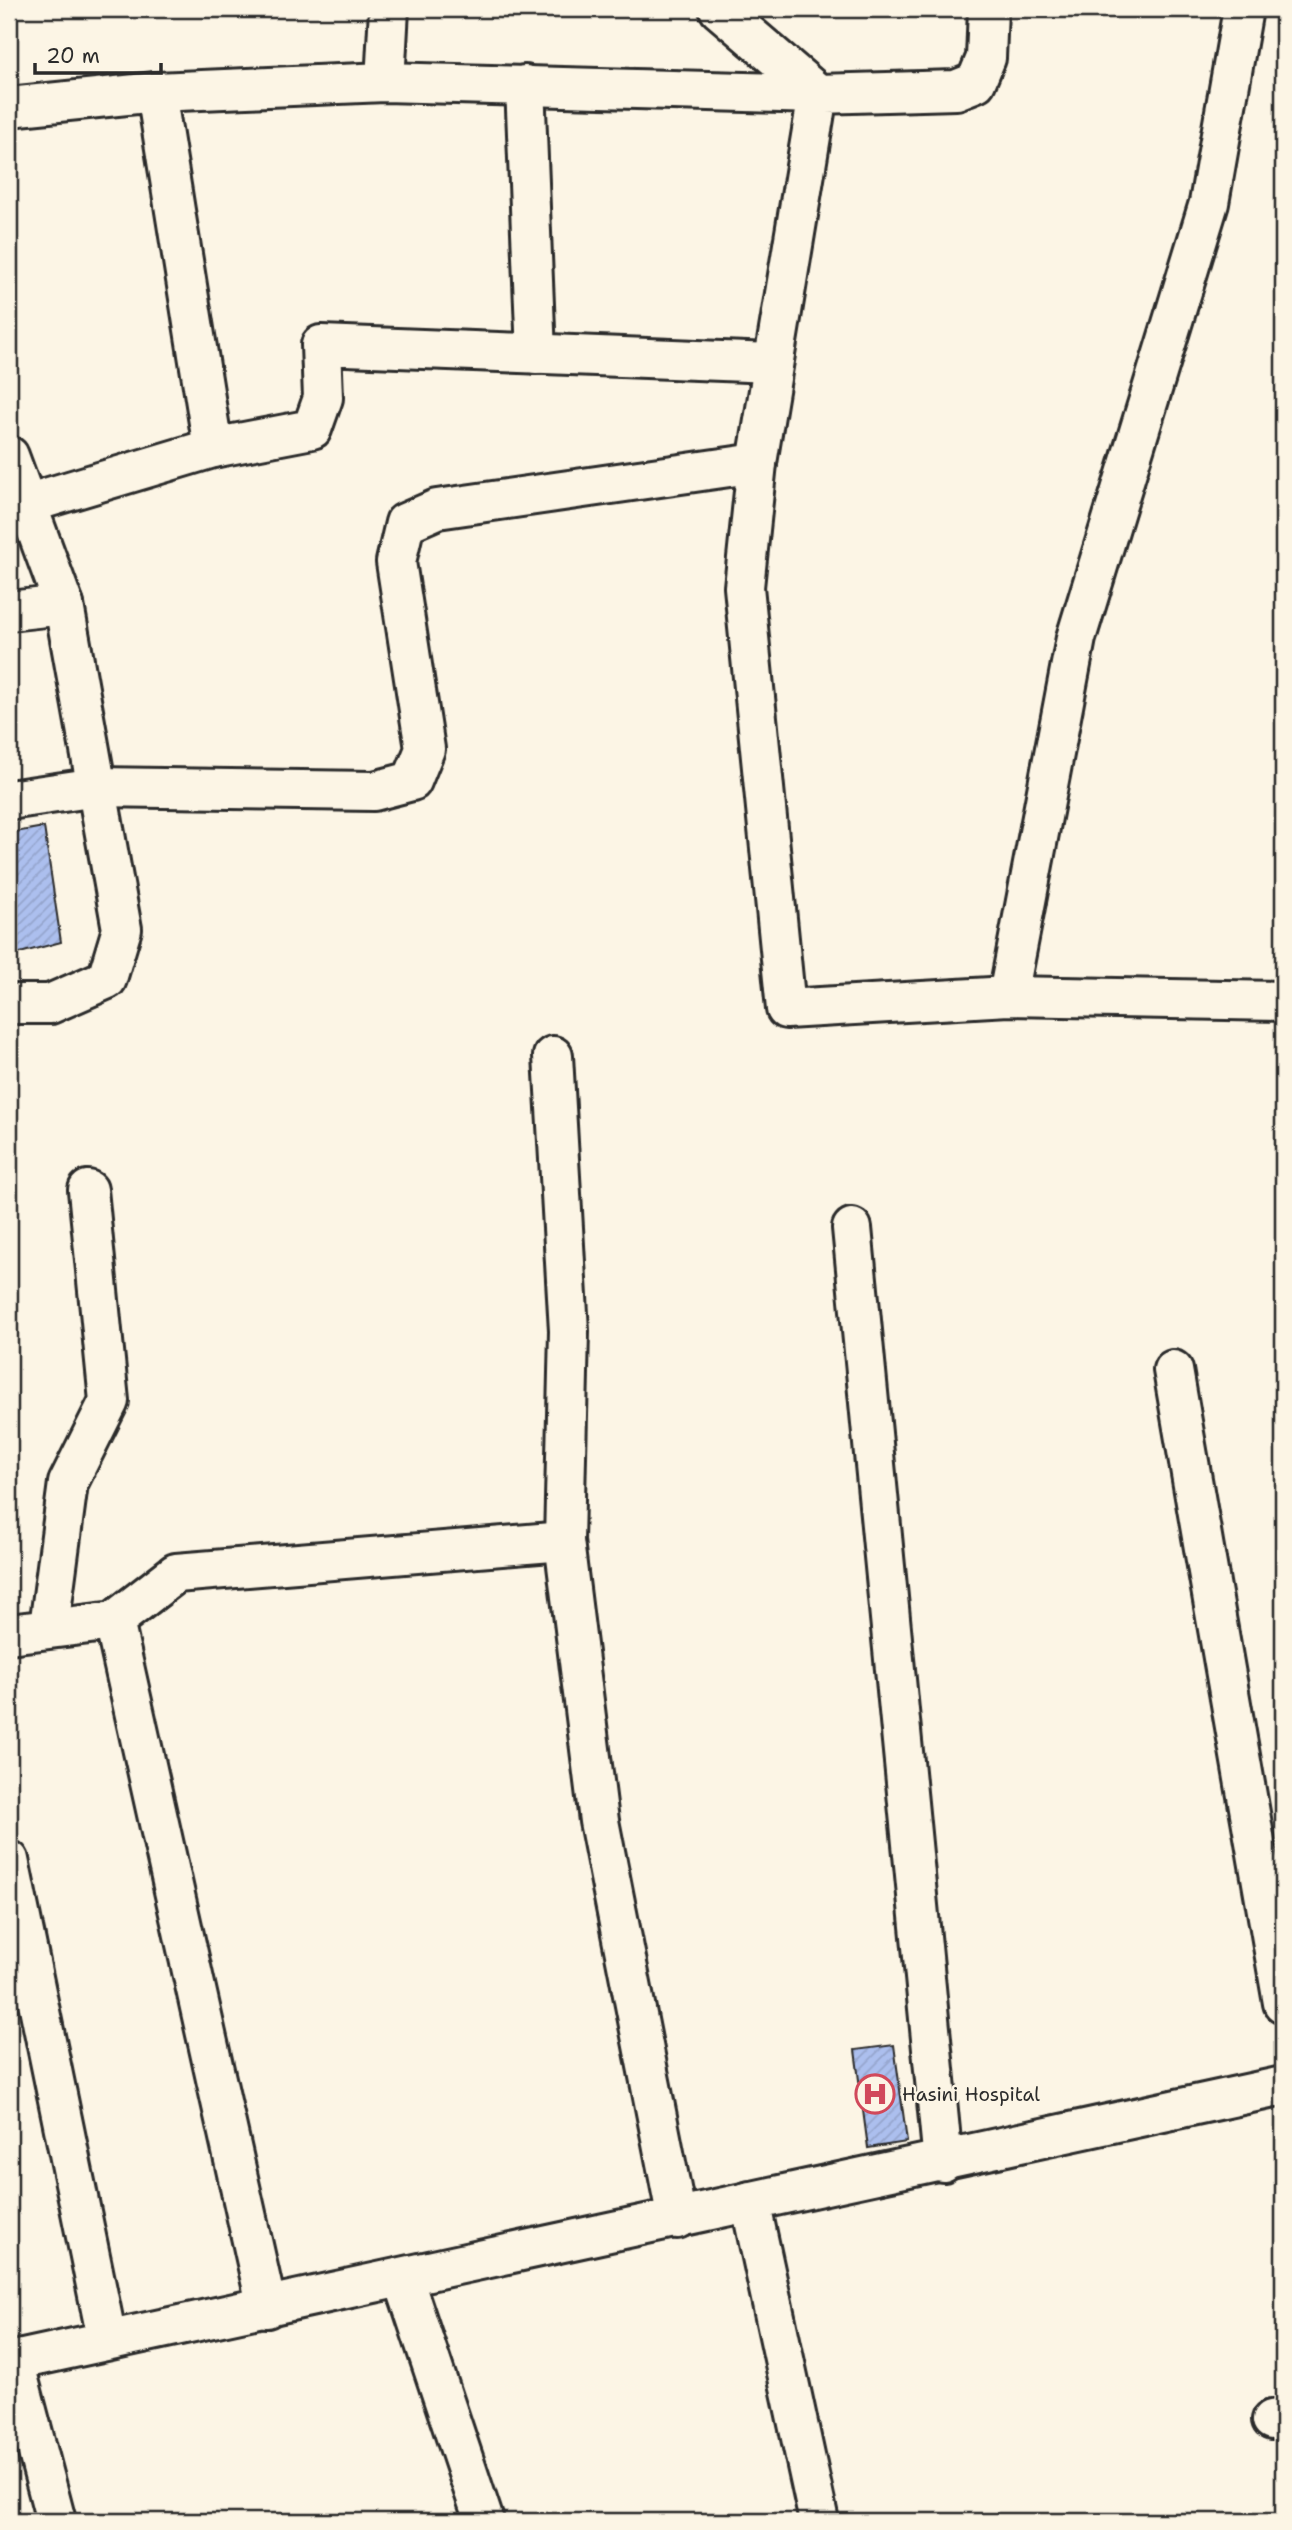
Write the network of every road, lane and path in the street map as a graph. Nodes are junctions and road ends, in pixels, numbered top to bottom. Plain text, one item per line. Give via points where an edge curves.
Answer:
1 (389, 9) edge
2 (719, 9) edge
3 (988, 9) edge
4 (1243, 9) edge
5 (385, 82) junction
6 (525, 85) junction
7 (156, 92) junction
8 (818, 94) junction
9 (9, 107) edge
10 (536, 354) junction
11 (773, 363) junction
12 (213, 448) junction
13 (9, 456) edge
14 (757, 463) junction
15 (26, 504) junction
16 (64, 605) junction
17 (9, 611) edge
18 (97, 788) junction
19 (9, 800) edge
20 (1007, 996) junction
21 (1283, 1001) edge
22 (9, 1004) edge
23 (553, 1056) dead end
24 (88, 1190) dead end
25 (852, 1228) dead end
26 (1173, 1370) dead end
27 (564, 1541) junction
28 (114, 1621) junction
29 (49, 1627) junction
30 (9, 1634) edge
31 (9, 1860) edge
32 (1283, 2003) edge
33 (1283, 2086) edge
34 (943, 2162) junction
35 (750, 2201) junction
36 (677, 2218) junction
37 (402, 2278) junction
38 (267, 2308) junction
39 (107, 2339) junction
40 (11, 2362) edge
41 (56, 2521) edge
42 (484, 2521) edge
43 (819, 2521) edge

1 - 5 street
2 - 8 street
3 - 8 street via 986,58 976,82 956,90
4 - 20 street via 1209,203 1076,638
5 - 6 street
5 - 7 street
6 - 8 street
6 - 10 street
7 - 9 street
7 - 12 street
8 - 11 street
10 - 11 street
10 - 12 street via 321,345 323,398 312,429
11 - 14 street
12 - 15 street
13 - 15 street
14 - 18 street via 437,509 405,523 396,562 425,749 412,780 374,791
14 - 20 street via 744,587 786,1009
15 - 16 street
16 - 17 street
16 - 18 street
18 - 19 street
18 - 22 street via 122,929 107,979 50,1004
20 - 21 street
23 - 27 street via 569,1331
24 - 29 street via 109,1401 68,1483
25 - 34 street
26 - 32 street
27 - 28 street via 176,1573
27 - 36 street via 599,1821
28 - 29 street
28 - 38 street
29 - 30 street
31 - 39 street
33 - 34 street
34 - 35 street
35 - 36 street
35 - 43 street
36 - 37 street
37 - 38 street
37 - 42 street
38 - 39 street
39 - 40 street
40 - 41 street

